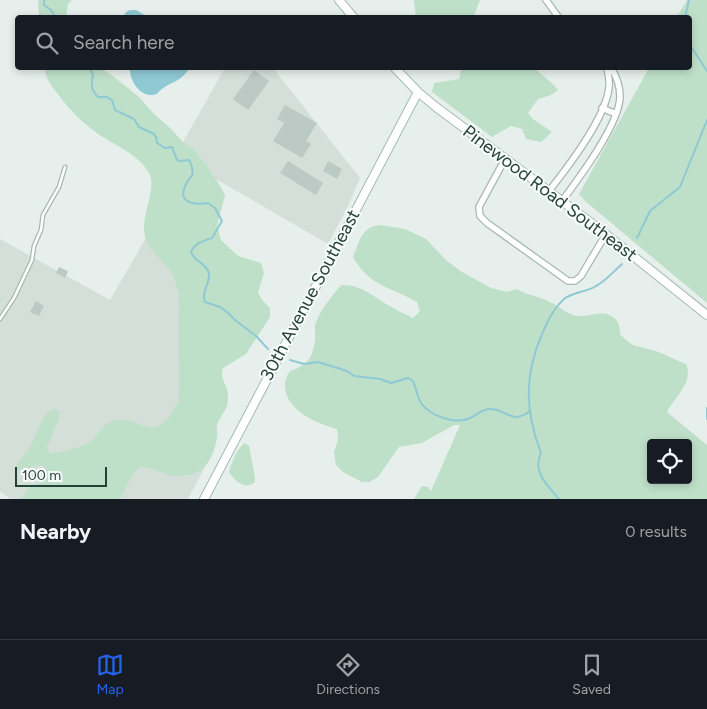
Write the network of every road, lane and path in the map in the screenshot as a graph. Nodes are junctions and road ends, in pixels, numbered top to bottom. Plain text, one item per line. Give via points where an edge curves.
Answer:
1 (339, 0) edge
2 (546, 0) edge
3 (352, 15) edge
4 (556, 15) edge
5 (397, 70) edge
6 (607, 70) edge
7 (612, 70) edge
8 (418, 92) junction
9 (602, 108) junction
10 (616, 114) junction
11 (505, 159) junction
12 (65, 167) dead end
13 (549, 191) junction
14 (562, 201) junction
15 (606, 234) junction
16 (707, 315) edge
17 (0, 319) edge
18 (204, 499) edge

1 - 3 street
2 - 4 street
5 - 8 street, Pinewood Road Southeast
6 - 9 street via 609,88
7 - 10 street via 619,85
8 - 11 street, Pinewood Road Southeast
8 - 18 street, 30th Avenue Southeast
9 - 10 street
9 - 13 street via 574,158
10 - 14 street via 589,164
11 - 13 street, Pinewood Road Southeast
11 - 15 street via 479,206 480,216 487,223 568,282 581,276
12 - 17 lane via 59,187 43,215 32,260
13 - 14 street, Pinewood Road Southeast
14 - 15 street, Pinewood Road Southeast
15 - 16 street, Pinewood Road Southeast

